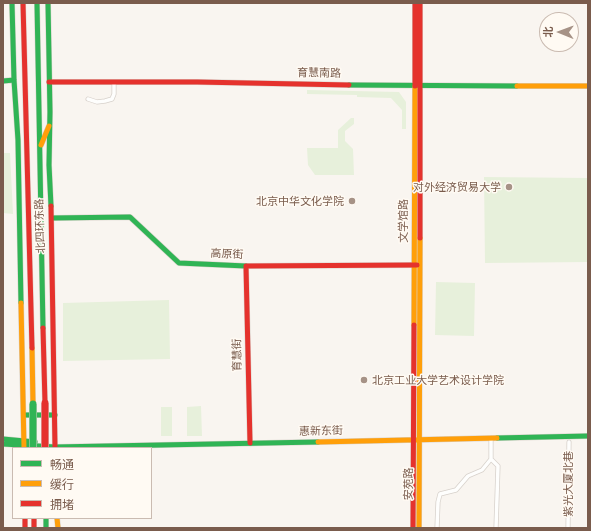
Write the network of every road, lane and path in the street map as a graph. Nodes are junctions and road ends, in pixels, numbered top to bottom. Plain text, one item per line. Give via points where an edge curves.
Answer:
1 (12, 3) edge
2 (23, 3) edge
3 (37, 3) edge
4 (48, 3) edge
5 (415, 3) edge
6 (420, 3) edge
7 (14, 80) junction
8 (3, 81) edge
9 (49, 82) junction
10 (114, 82) junction
11 (417, 86) junction
12 (588, 86) edge
13 (88, 99) dead end
14 (49, 126) junction
15 (40, 146) junction
16 (52, 218) junction
17 (416, 265) junction
18 (246, 266) junction
19 (24, 415) junction
20 (55, 415) junction
21 (588, 436) edge
22 (491, 438) junction
23 (3, 439) edge
24 (416, 440) junction
25 (569, 442) dead end
26 (250, 443) junction
27 (3, 444) edge
28 (24, 444) edge
29 (33, 447) edge
30 (45, 447) edge
31 (47, 447) edge
32 (55, 447) edge
33 (94, 447) edge
34 (491, 459) junction
35 (568, 527) edge
36 (413, 528) edge
37 (418, 528) edge
38 (437, 528) edge
39 (496, 528) edge

1 - 7 main road, 北四环东路
2 - 29 main road, 北四环东路, bridge
3 - 15 main road, 北四环东路
4 - 9 main road, 北四环东路
5 - 11 main road, 文学馆路
6 - 11 main road, 文学馆路
7 - 8 main road
7 - 19 main road, 北四环东路 via 18,140
9 - 10 main road, 育慧南路
9 - 14 main road, 北四环东路
10 - 11 main road, 育慧南路
10 - 13 street via 112,99 97,102
11 - 12 main road, 育慧南路
11 - 17 main road, 文学馆路
14 - 15 main road
14 - 16 main road, 北四环东路
15 - 30 main road, 北四环东路, bridge
16 - 18 main road, 高原街 via 130,217 179,263
16 - 20 main road, 北四环东路
17 - 18 main road, 高原街
17 - 24 main road, 文学馆路
18 - 26 main road, 育慧街
19 - 20 main road
19 - 28 main road, 北四环东路
20 - 32 main road, 北四环东路
21 - 22 main road, 惠新东街
22 - 24 main road, 惠新东街
22 - 34 street
23 - 28 main road
24 - 26 main road, 惠新东街
24 - 36 main road, 安苑路
24 - 37 main road, 安苑路
25 - 35 street, 紫光大厦北巷
26 - 33 main road, 惠新东街
27 - 28 main road
28 - 31 main road, 惠新东街
34 - 38 street via 482,470 468,476 456,490 440,494
34 - 39 street via 498,466

